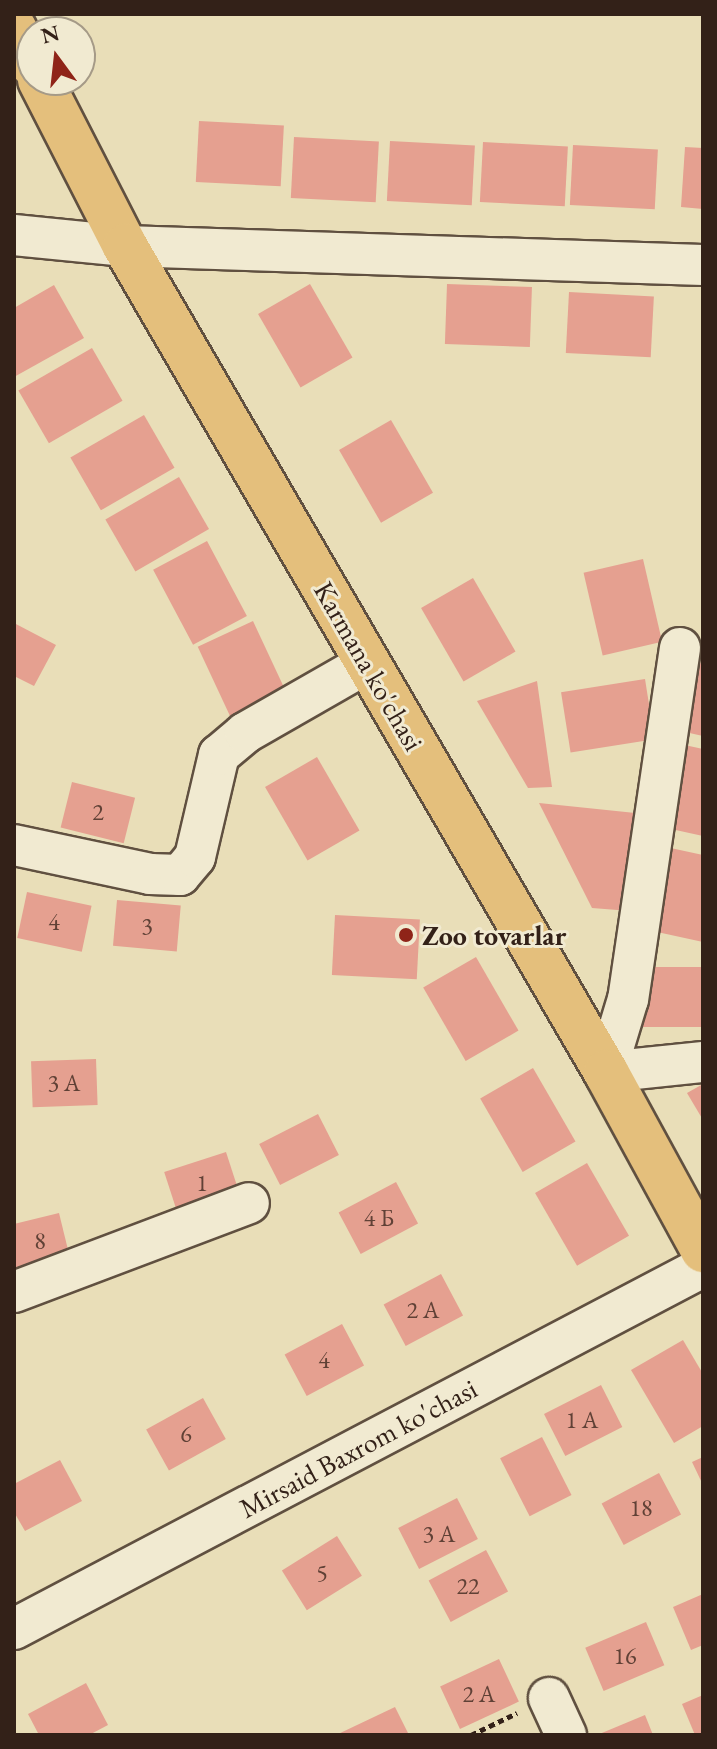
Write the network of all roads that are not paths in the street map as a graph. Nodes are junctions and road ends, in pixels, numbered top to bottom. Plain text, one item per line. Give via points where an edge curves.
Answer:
1 (48, 96) edge
2 (14, 235) edge
3 (125, 246) junction
4 (703, 265) edge
5 (680, 648) dead end
6 (367, 663) junction
7 (14, 845) edge
8 (703, 1062) edge
9 (606, 1072) junction
10 (249, 1203) dead end
11 (703, 1250) edge
12 (703, 1267) edge
13 (14, 1292) edge
14 (14, 1629) edge
15 (549, 1698) road end
16 (566, 1735) edge

1 - 3 main road, Karmana ko'chasi
2 - 3 street
3 - 4 street
3 - 6 main road, Karmana ko'chasi
5 - 9 street via 628,999
6 - 7 street via 245,733 219,755 195,857 180,875 150,874
6 - 9 main road, Karmana ko'chasi
8 - 9 street
9 - 11 main road, Karmana ko'chasi
10 - 13 street
12 - 14 street, Mirsaid Baxrom ko'chasi
15 - 16 street

